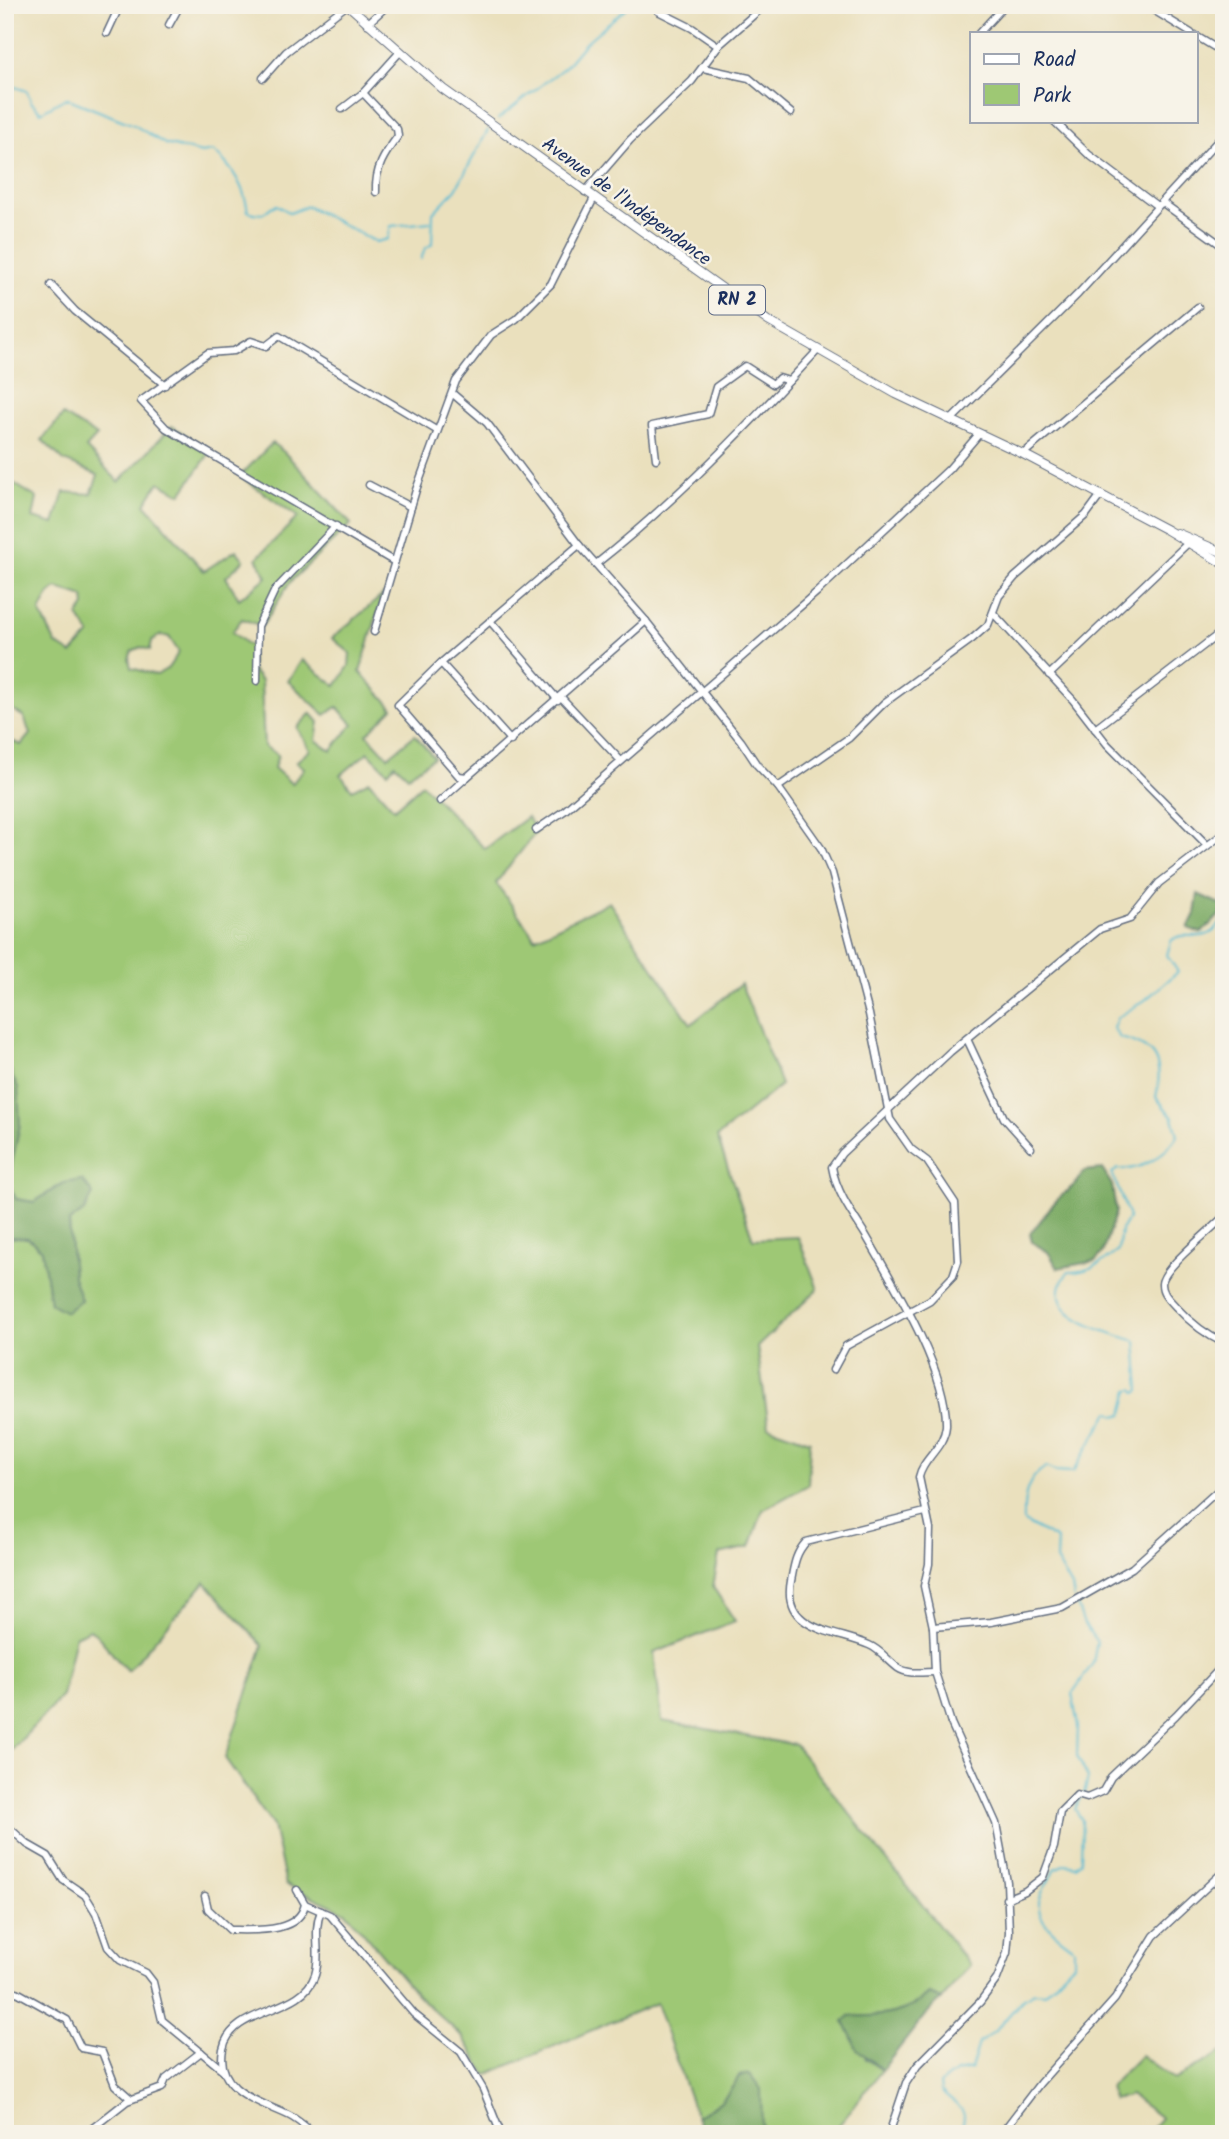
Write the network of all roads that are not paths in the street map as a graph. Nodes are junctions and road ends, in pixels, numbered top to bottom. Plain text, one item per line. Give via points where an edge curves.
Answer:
1 (120, 5) edge
2 (180, 5) edge
3 (347, 5) edge
4 (388, 5) edge
5 (765, 5) edge
6 (1005, 5) edge
7 (1145, 5) edge
8 (658, 11) dead end
9 (367, 23) junction
10 (169, 26) dead end
11 (980, 32) edge
12 (1189, 32) edge
13 (107, 33) dead end
14 (1198, 37) edge
15 (719, 46) junction
16 (399, 53) junction
17 (1224, 53) edge
18 (703, 68) junction
19 (263, 79) dead end
20 (363, 93) junction
21 (342, 108) dead end
22 (791, 113) dead end
23 (1055, 122) edge
24 (1224, 134) edge
25 (376, 192) dead end
26 (585, 192) junction
27 (594, 198) junction
28 (1160, 204) junction
29 (1224, 247) edge
30 (51, 285) dead end
31 (1198, 307) dead end
32 (817, 351) junction
33 (789, 381) junction
34 (165, 385) junction
35 (453, 394) junction
36 (951, 420) junction
37 (436, 430) junction
38 (979, 434) junction
39 (1023, 454) junction
40 (656, 459) dead end
41 (369, 485) dead end
42 (1100, 496) junction
43 (411, 507) junction
44 (336, 526) junction
45 (1167, 530) junction
46 (1187, 544) junction
47 (579, 545) junction
48 (1224, 553) edge
49 (393, 561) junction
50 (596, 564) junction
51 (1224, 564) edge
52 (993, 613) junction
53 (646, 621) junction
54 (491, 622) junction
55 (1224, 630) edge
56 (374, 632) dead end
57 (441, 663) junction
58 (1049, 675) junction
59 (257, 681) dead end
60 (702, 693) junction
61 (559, 698) junction
62 (1095, 729) junction
63 (511, 741) junction
64 (621, 761) junction
65 (467, 777) junction
66 (778, 787) junction
67 (440, 801) dead end
68 (536, 830) dead end
69 (1224, 833) edge
70 (1208, 845) junction
71 (967, 1039) junction
72 (889, 1108) junction
73 (1031, 1147) dead end
74 (1224, 1216) edge
75 (906, 1311) junction
76 (1224, 1343) edge
77 (833, 1370) dead end
78 (1224, 1485) edge
79 (925, 1512) junction
80 (933, 1627) junction
81 (1224, 1664) edge
82 (935, 1672) junction
83 (5, 1824) edge
84 (1224, 1871) edge
85 (298, 1890) dead end
86 (205, 1896) dead end
87 (1006, 1899) junction
88 (305, 1904) junction
89 (321, 1911) junction
90 (5, 1993) edge
91 (201, 2052) junction
92 (223, 2071) junction
93 (131, 2099) junction
94 (85, 2134) edge
95 (314, 2134) edge
96 (501, 2134) edge
97 (889, 2134) edge
98 (1001, 2134) edge

1 - 13 street
2 - 10 street
3 - 9 main road, Avenue de l'Indépendance / RN 2
3 - 19 street via 286,52
4 - 9 street
5 - 15 street
6 - 11 street
7 - 12 street
8 - 15 street
9 - 16 main road, Avenue de l'Indépendance / RN 2
14 - 17 street
15 - 18 street
16 - 20 street
16 - 26 main road, Avenue de l'Indépendance / RN 2
18 - 22 street via 749,78
18 - 26 street
20 - 21 street
20 - 25 street via 397,129 398,136 378,168
23 - 28 street via 1088,154
24 - 28 street
26 - 27 main road, Avenue de l'Indépendance / RN 2
27 - 32 main road, Avenue de l'Indépendance / RN 2
27 - 35 street via 551,284 475,353 456,381
28 - 29 street
28 - 36 street
30 - 34 street via 75,311
31 - 39 street
32 - 33 street
32 - 36 main road, Avenue de l'Indépendance / RN 2
33 - 40 street via 779,378 773,384 745,366 716,387 708,414 652,426
33 - 50 street via 663,509
34 - 37 street via 208,354 234,351 251,341 267,346 279,336
34 - 44 street via 141,401 166,428
35 - 37 street
35 - 47 street via 486,423
36 - 38 main road, Avenue de l'Indépendance / RN 2
37 - 43 street
38 - 39 main road, Avenue de l'Indépendance / RN 2
38 - 60 street via 894,521
39 - 42 main road, Avenue de l'Indépendance / RN 2
41 - 43 street
42 - 45 main road, Avenue de l'Indépendance / RN 2
42 - 52 street via 1086,515 1014,577
43 - 49 street
44 - 49 street
44 - 59 street via 275,590 258,626
45 - 46 main road, Avenue de l'Indépendance / RN 2
45 - 48 main road, Avenue de l'Indépendance / RN 2
46 - 51 main road, Avenue de l'Indépendance / RN 2
46 - 58 street
47 - 50 street
47 - 54 street
49 - 56 street
50 - 53 street
52 - 58 street
52 - 66 street via 988,625 972,639 884,703 849,738
53 - 60 street
53 - 61 street
54 - 57 street
54 - 61 street
55 - 62 street
57 - 63 street
57 - 65 street via 398,705 459,776
58 - 62 street
60 - 64 street
60 - 66 street
61 - 63 street
61 - 64 street
62 - 70 street
63 - 65 street
64 - 68 street
65 - 67 street
66 - 72 street via 821,848 832,873
69 - 70 street
70 - 71 street via 1159,883 1130,919 1100,929
71 - 72 street
71 - 73 street via 1004,1118
72 - 75 street via 832,1167 846,1203
72 - 75 street via 900,1136 946,1185 958,1216 958,1261 953,1276 930,1300
74 - 76 street via 1162,1280 1165,1295 1180,1311
75 - 77 street via 846,1346
75 - 79 street via 930,1358 946,1425 938,1449 919,1477
78 - 80 street via 1132,1568 1062,1608 991,1622
79 - 80 street via 930,1549 924,1586
79 - 82 street via 806,1542 797,1552 789,1587 792,1605 810,1626 870,1645 900,1670
80 - 82 street
81 - 87 street via 1111,1777 1103,1791 1085,1798 1077,1795 1060,1812 1043,1877
82 - 87 street via 951,1723 996,1823
83 - 91 street via 48,1856 63,1880 85,1895 108,1947 120,1960 146,1973 153,1982 162,2020
84 - 98 street via 1154,1936 1115,1998
85 - 88 street
86 - 88 street via 208,1909 230,1930 289,1924
87 - 97 street via 1007,1953 997,1979 916,2066
88 - 89 street
89 - 92 street via 315,1925 315,1975 282,2005 233,2027 225,2040
89 - 96 street via 330,1915 414,2014 461,2052 483,2089
90 - 93 street via 17,1992 67,2020 81,2048 102,2052 115,2085
91 - 92 street
91 - 93 street via 162,2088
92 - 95 street via 251,2101 289,2115
93 - 94 street

